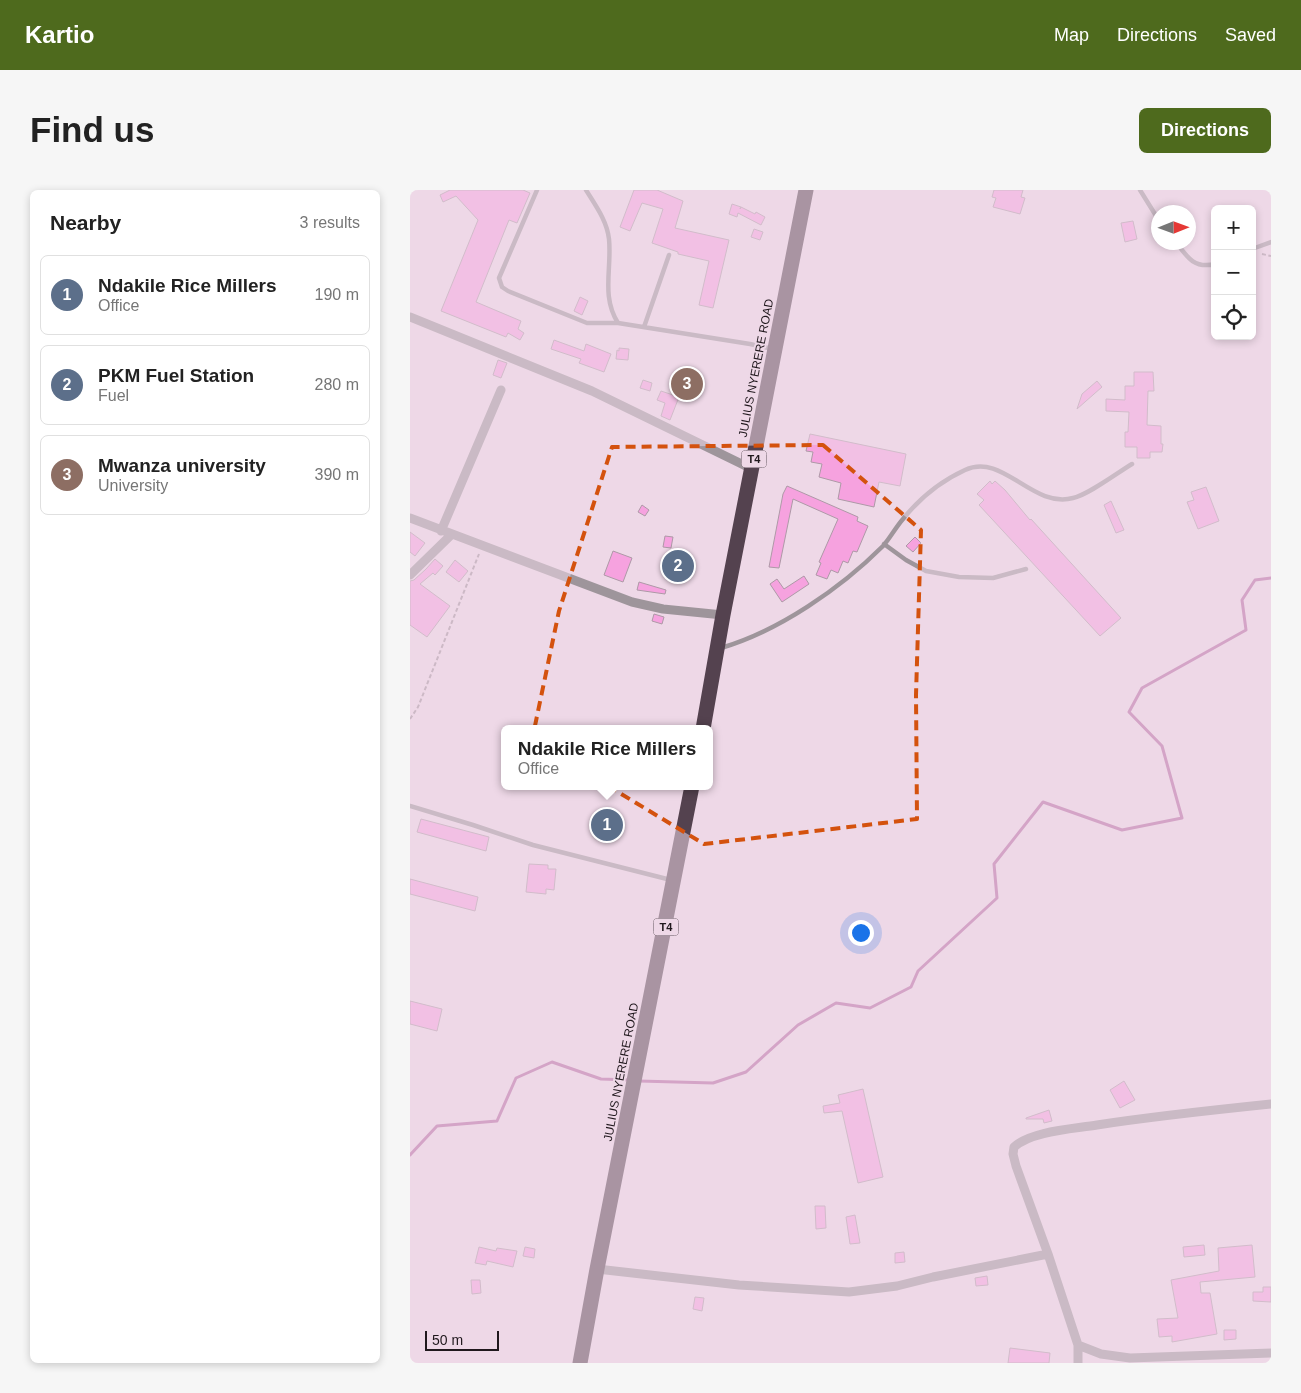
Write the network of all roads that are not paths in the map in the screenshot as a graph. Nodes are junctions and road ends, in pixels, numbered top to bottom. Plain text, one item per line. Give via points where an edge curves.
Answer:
1 (537, 190) edge
2 (586, 190) edge
3 (806, 190) edge
4 (1140, 190) edge
5 (1151, 208) edge
6 (1271, 242) edge
7 (1256, 248) edge
8 (1182, 250) edge
9 (669, 255) dead end
10 (1211, 265) edge
11 (410, 317) edge
12 (618, 323) junction
13 (644, 327) junction
14 (775, 350) junction
15 (501, 390) dead end
16 (1132, 464) dead end
17 (752, 469) junction
18 (410, 518) edge
19 (441, 531) junction
20 (451, 535) junction
21 (884, 544) junction
22 (1026, 569) dead end
23 (410, 574) edge
24 (723, 615) junction
25 (718, 649) junction
26 (704, 725) edge
27 (691, 790) edge
28 (410, 806) edge
29 (675, 881) junction
30 (1271, 1104) edge
31 (1048, 1254) junction
32 (597, 1269) junction
33 (1078, 1345) junction
34 (1271, 1353) edge
35 (1251, 1359) edge
36 (580, 1363) edge
37 (1078, 1363) edge

1 - 12 lane via 499,278 502,287 587,323
2 - 12 lane via 605,222 609,238 608,291
3 - 14 highway, JULIUS NYERERE ROAD / T4
4 - 5 lane
6 - 7 lane
8 - 10 lane via 1197,264
9 - 13 lane
11 - 17 street via 592,391
12 - 13 lane
13 - 14 lane
14 - 17 highway, JULIUS NYERERE ROAD / T4
15 - 19 street
16 - 21 lane via 1080,496 1062,500 1038,494 997,470 968,468 917,503
17 - 24 highway, JULIUS NYERERE ROAD / T4
18 - 19 street
19 - 20 street
20 - 23 street
20 - 24 street via 632,602 663,609
21 - 22 lane via 926,570 959,577 993,578
21 - 25 lane via 825,595 764,632
24 - 25 highway, JULIUS NYERERE ROAD / T4
25 - 26 highway, JULIUS NYERERE ROAD / T4
27 - 29 highway, JULIUS NYERERE ROAD / T4
28 - 29 lane via 533,845
29 - 32 highway, JULIUS NYERERE ROAD / T4
30 - 31 street via 1135,1119 1053,1132 1020,1141 1013,1154
31 - 32 street via 897,1286 848,1292 739,1285
31 - 33 street
32 - 36 highway, JULIUS NYERERE ROAD / T4
33 - 35 street via 1100,1354 1130,1358
33 - 37 street
34 - 35 street

